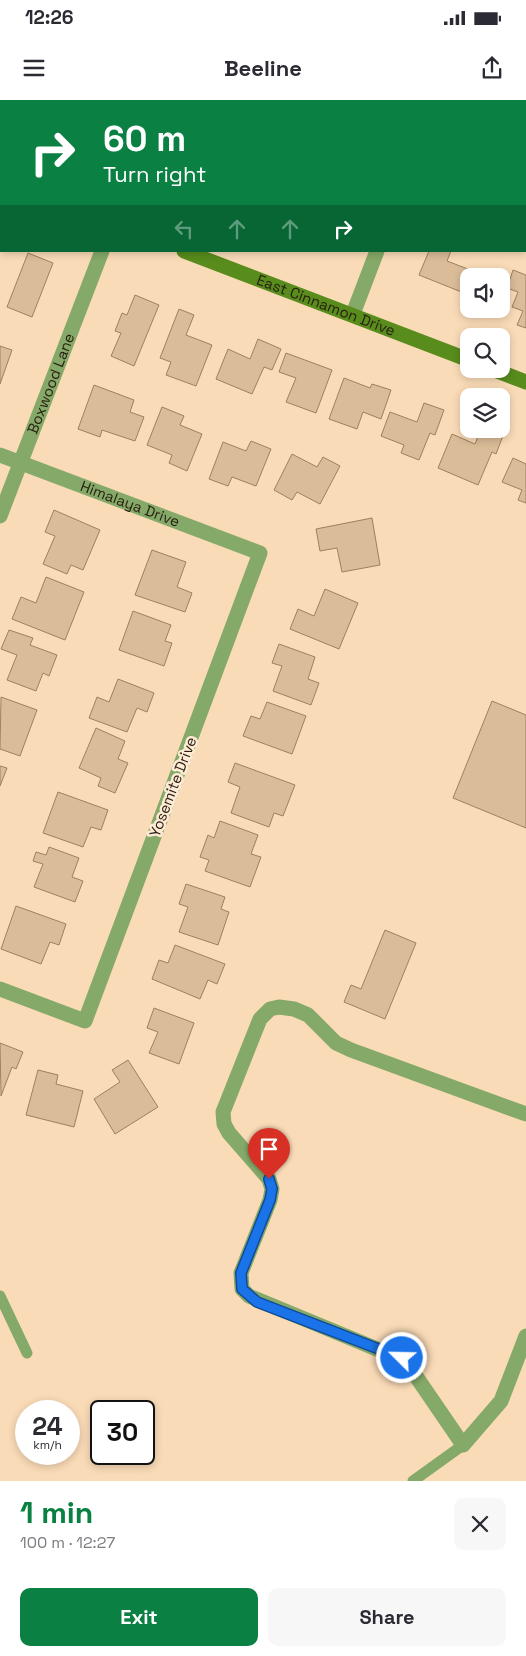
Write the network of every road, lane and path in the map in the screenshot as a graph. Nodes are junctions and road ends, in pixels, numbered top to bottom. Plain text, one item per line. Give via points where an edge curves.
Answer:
1 (102, 252) edge
2 (187, 252) edge
3 (377, 252) edge
4 (353, 314) junction
5 (460, 356) edge
6 (510, 376) edge
7 (526, 382) edge
8 (0, 455) edge
9 (20, 462) junction
10 (0, 516) edge
11 (260, 553) joint
12 (0, 989) edge
13 (526, 1115) edge
14 (0, 1296) edge
15 (526, 1336) edge
16 (27, 1353) dead end
17 (463, 1445) junction
18 (413, 1481) edge

1 - 9 street, Boxwood Lane
2 - 4 street, East Cinnamon Drive
3 - 4 street
4 - 5 street, East Cinnamon Drive
6 - 7 street
8 - 9 street, Himalaya Drive
9 - 10 street, Boxwood Lane
9 - 11 street, Himalaya Drive
11 - 12 street, Yosemite Drive via 85,1021
13 - 17 street via 351,1050 336,1043 308,1015 279,1007 270,1009 260,1018 223,1112 229,1133 269,1179 272,1189 241,1273 242,1289 257,1302 402,1358
14 - 16 lane
15 - 17 street via 501,1401
17 - 18 lane

